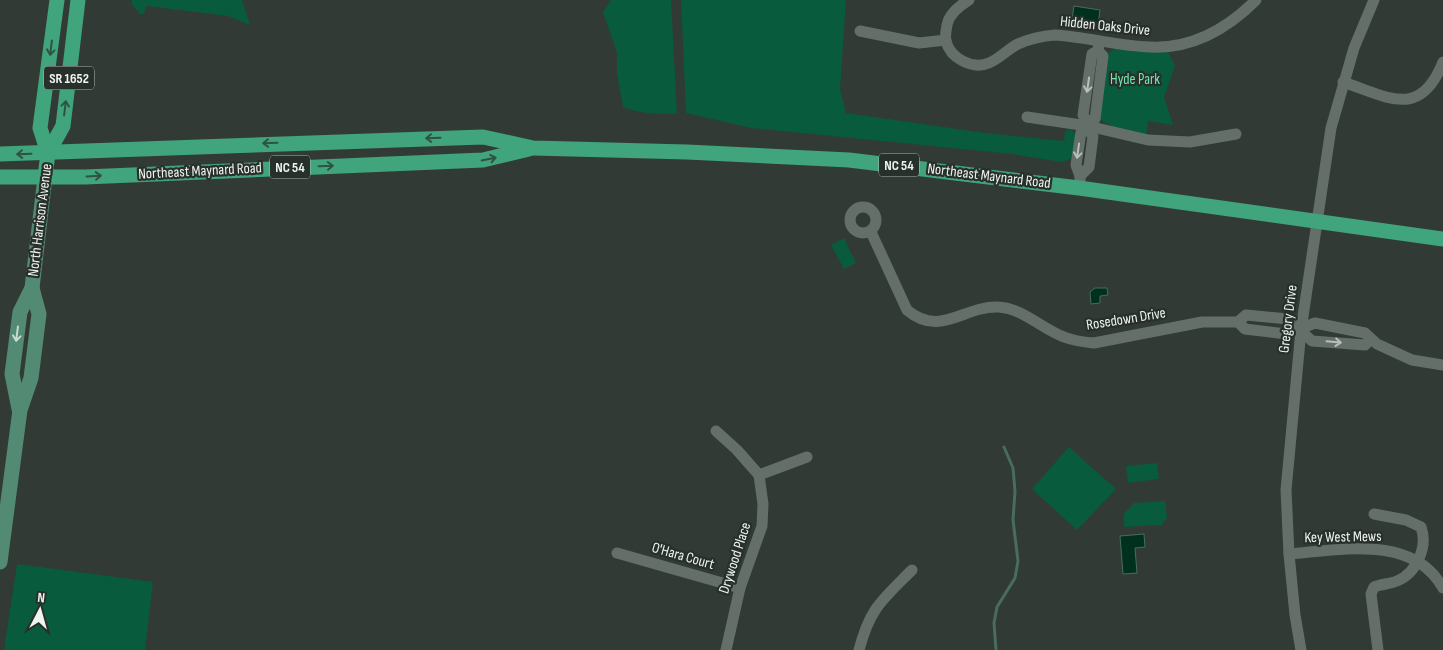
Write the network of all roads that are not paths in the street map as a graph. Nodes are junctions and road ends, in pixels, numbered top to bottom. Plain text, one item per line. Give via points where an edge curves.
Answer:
1 (57, 0) edge
2 (78, 0) edge
3 (969, 0) edge
4 (1256, 0) edge
5 (1374, 0) edge
6 (860, 31) dead end
7 (946, 40) junction
8 (1098, 47) junction
9 (1443, 62) edge
10 (1440, 77) edge
11 (1343, 82) junction
12 (1027, 117) dead end
13 (1088, 126) junction
14 (1236, 134) dead end
15 (533, 148) junction
16 (48, 153) junction
17 (0, 154) edge
18 (0, 177) edge
19 (45, 177) junction
20 (1080, 182) junction
21 (1316, 222) junction
22 (871, 232) dead end
23 (1443, 239) edge
24 (1301, 330) junction
25 (1370, 340) junction
26 (1443, 365) edge
27 (716, 431) dead end
28 (807, 457) dead end
29 (759, 475) junction
30 (1374, 514) dead end
31 (618, 552) dead end
32 (1289, 554) junction
33 (0, 562) edge
34 (1417, 562) junction
35 (912, 570) dead end
36 (740, 588) junction
37 (1443, 588) edge
38 (726, 650) edge
39 (859, 650) edge
40 (1301, 650) edge
41 (1378, 650) edge

1 -> 16 main road, North Harrison Avenue / SR 1652 via 40,128
16 -> 2 main road, North Harrison Avenue / SR 1652 via 63,126
3 - 7 street via 952,14
4 - 8 street, Hidden Oaks Drive via 1239,17 1212,34 1152,47
5 - 11 street, Gregory Drive
6 - 7 street via 919,43
7 - 8 street, Hidden Oaks Drive via 954,55 976,65 988,64 1018,44 1039,37 1067,36
8 - 13 street via 1092,54 1083,115
9 - 10 street
10 - 11 street via 1426,92 1410,100 1386,97
11 - 21 street, Gregory Drive via 1330,128
12 - 13 street
13 - 14 street via 1167,142 1190,142
13 - 20 street via 1081,132 1076,165
15 -> 16 main road, Northeast Maynard Road / NC 54 via 483,137
19 -> 15 main road, Northeast Maynard Road / NC 54 via 483,160
15 - 20 main road, Northeast Maynard Road / NC 54 via 849,160
16 -> 17 main road, NC 54
16 - 19 main road, North Harrison Avenue
18 - 19 main road, NC 54
19 - 33 main road, North Harrison Avenue via 32,288 20,312 12,374 20,410
20 - 21 main road, Northeast Maynard Road / NC 54
21 - 23 main road, Northeast Maynard Road / NC 54
21 - 24 street, Gregory Drive
22 - 24 street, Rosedown Drive via 907,310 928,322 941,322 999,307 1026,316 1062,337 1076,341 1094,342 1202,322 1238,322 1246,315 1288,319
24 -> 25 street, Rosedown Drive via 1312,340 1365,345
24 - 25 street via 1315,323 1365,333
24 - 32 street, Gregory Drive via 1286,490
25 - 26 street via 1412,360
27 - 29 street
28 - 29 street
29 - 36 street, Drywood Place via 764,504 762,526
30 - 34 street via 1406,520 1421,527 1423,548
31 - 36 street, O'Hara Court
32 - 34 street, Key West Mews via 1375,549 1398,553
32 - 40 street, Gregory Drive
34 - 37 street, Key West Mews via 1429,569
34 - 41 street via 1406,577 1374,587 1370,594
35 - 39 street via 870,616
36 - 38 street, Drywood Place

